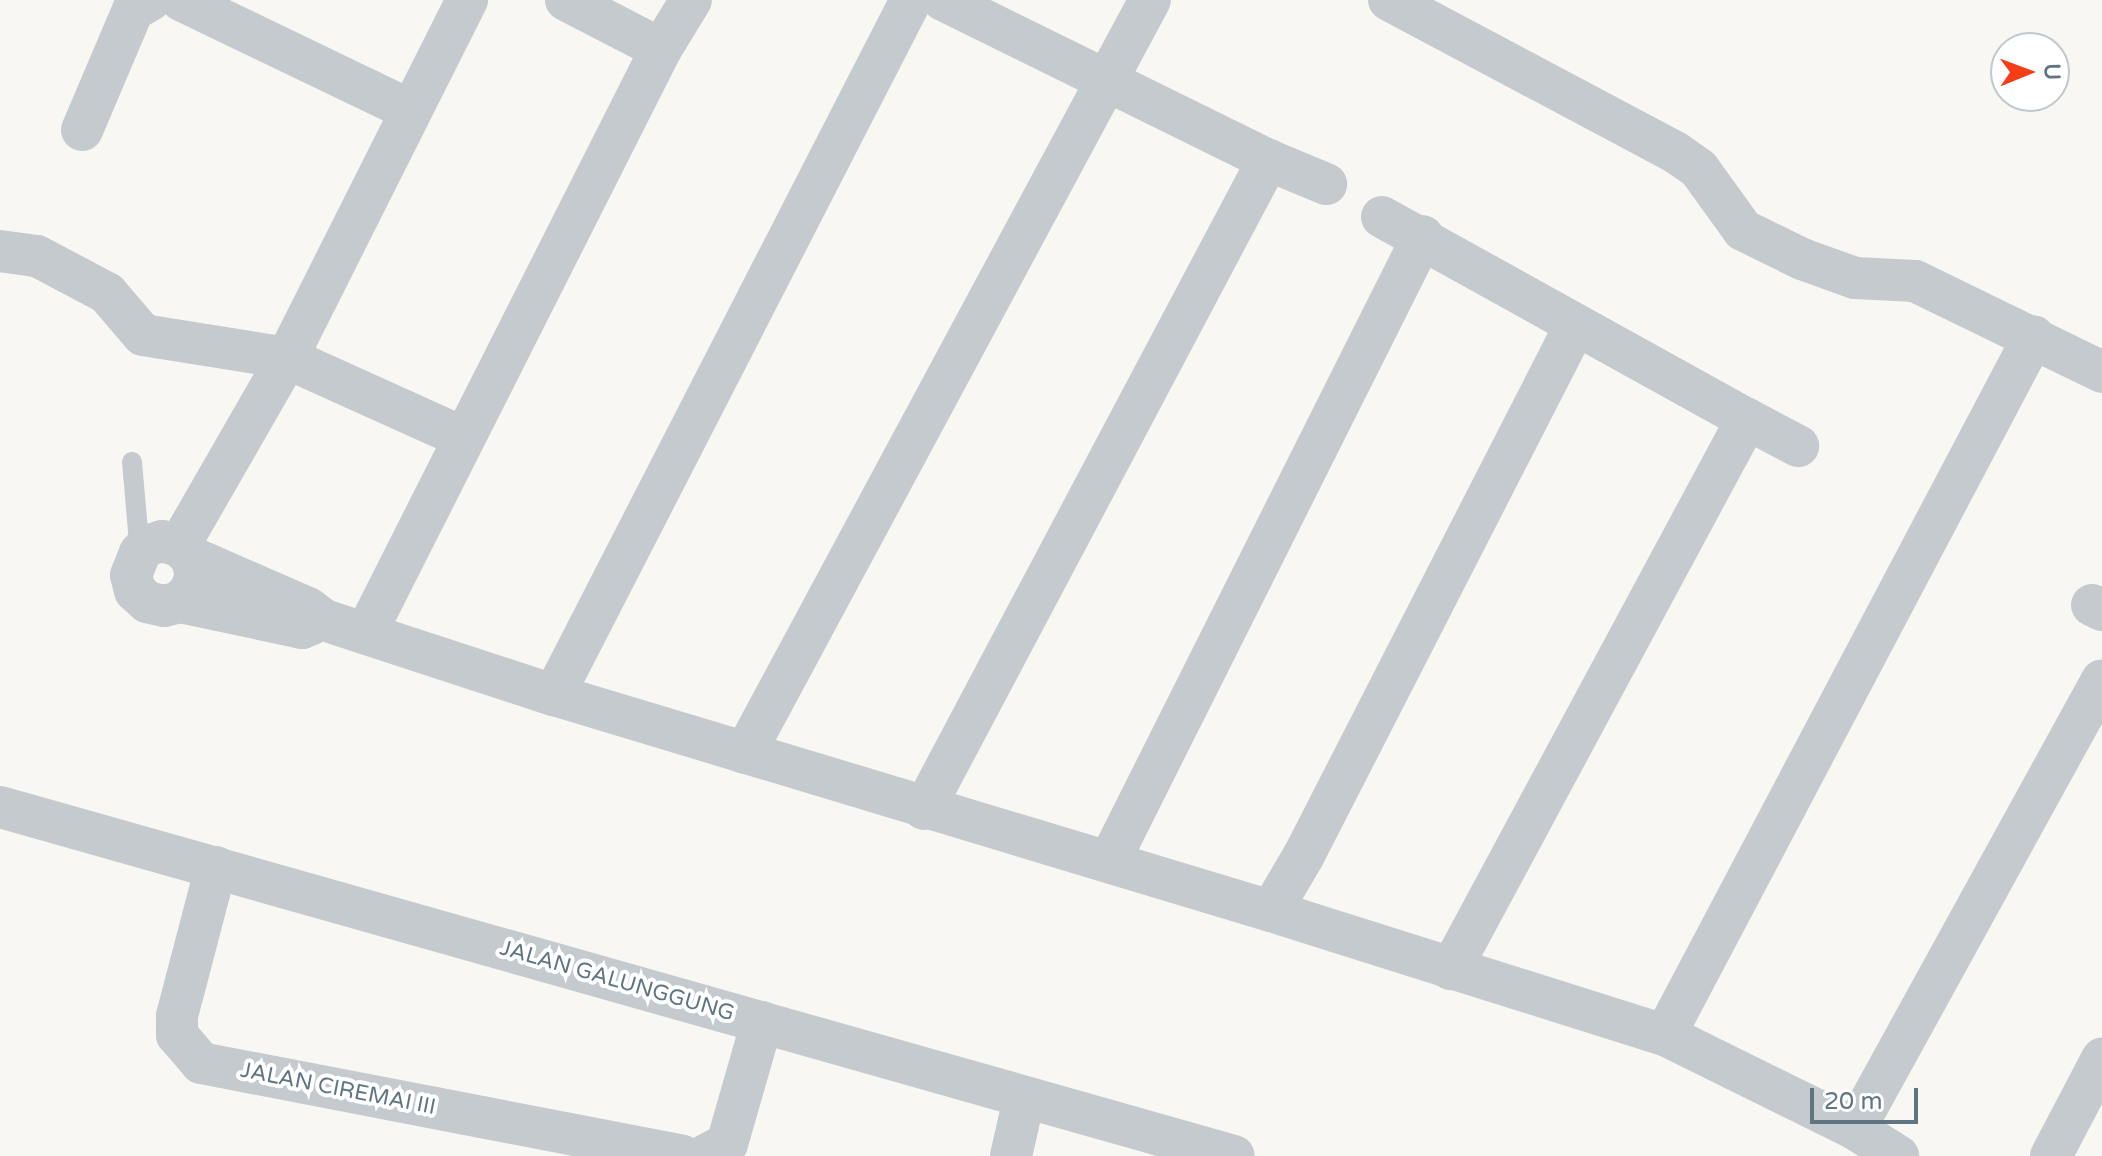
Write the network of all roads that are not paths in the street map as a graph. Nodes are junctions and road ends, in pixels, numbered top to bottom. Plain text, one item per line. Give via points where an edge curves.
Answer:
1 (150, 0) edge
2 (181, 0) edge
3 (467, 0) edge
4 (566, 0) edge
5 (691, 0) edge
6 (911, 0) edge
7 (943, 0) edge
8 (1150, 0) edge
9 (1389, 0) edge
10 (661, 49) junction
11 (1105, 80) junction
12 (410, 110) junction
13 (82, 130) dead end
14 (1268, 160) junction
15 (1326, 184) dead end
16 (1382, 217) dead end
17 (1423, 236) junction
18 (0, 251) edge
19 (1575, 326) junction
20 (2034, 336) junction
21 (287, 358) junction
22 (2102, 372) edge
23 (1747, 419) junction
24 (464, 438) junction
25 (1798, 446) dead end
26 (132, 462) dead end
27 (170, 552) junction
28 (180, 602) junction
29 (324, 620) junction
30 (366, 633) junction
31 (2102, 680) edge
32 (554, 695) junction
33 (745, 753) junction
34 (0, 807) edge
35 (924, 809) junction
36 (1109, 862) junction
37 (216, 867) junction
38 (1271, 911) junction
39 (1451, 969) junction
40 (762, 1022) junction
41 (1665, 1035) junction
42 (2102, 1059) edge
43 (1024, 1099) junction
44 (1855, 1129) junction
45 (682, 1156) edge
46 (704, 1156) edge
47 (1011, 1156) edge
48 (1234, 1156) edge
49 (1898, 1156) edge
50 (2051, 1156) edge

1 - 13 street via 133,10
2 - 12 street
3 - 12 street
4 - 10 street
5 - 10 street
6 - 32 street
7 - 11 street
8 - 11 street
9 - 20 street via 1675,152 1699,169 1743,230 1855,278 1915,281
10 - 24 street
11 - 14 street
11 - 33 street
12 - 21 street
14 - 15 street
14 - 35 street
16 - 17 street
17 - 19 street
17 - 36 street
18 - 21 street via 37,256 107,293 143,335
19 - 23 street
19 - 38 street
20 - 22 street
20 - 41 street
21 - 24 street
21 - 27 street
23 - 25 street
23 - 39 street
24 - 30 street
26 - 27 lane
27 - 28 street via 196,574
27 - 28 street via 131,575 135,591 147,602
27 - 29 street via 308,608
28 - 29 street via 302,628
29 - 30 street
30 - 32 street
31 - 44 street
32 - 33 street
33 - 35 street
34 - 37 street, JALAN GALUNGGUNG
35 - 36 street
36 - 38 street
37 - 40 street, JALAN GALUNGGUNG
37 - 45 street, JALAN CIREMAI III via 177,1016 177,1035 201,1063
38 - 39 street
39 - 41 street
40 - 43 street, JALAN GALUNGGUNG
40 - 46 street via 727,1144
41 - 44 street
42 - 50 street
43 - 47 street
43 - 48 street, JALAN GALUNGGUNG
44 - 49 street

